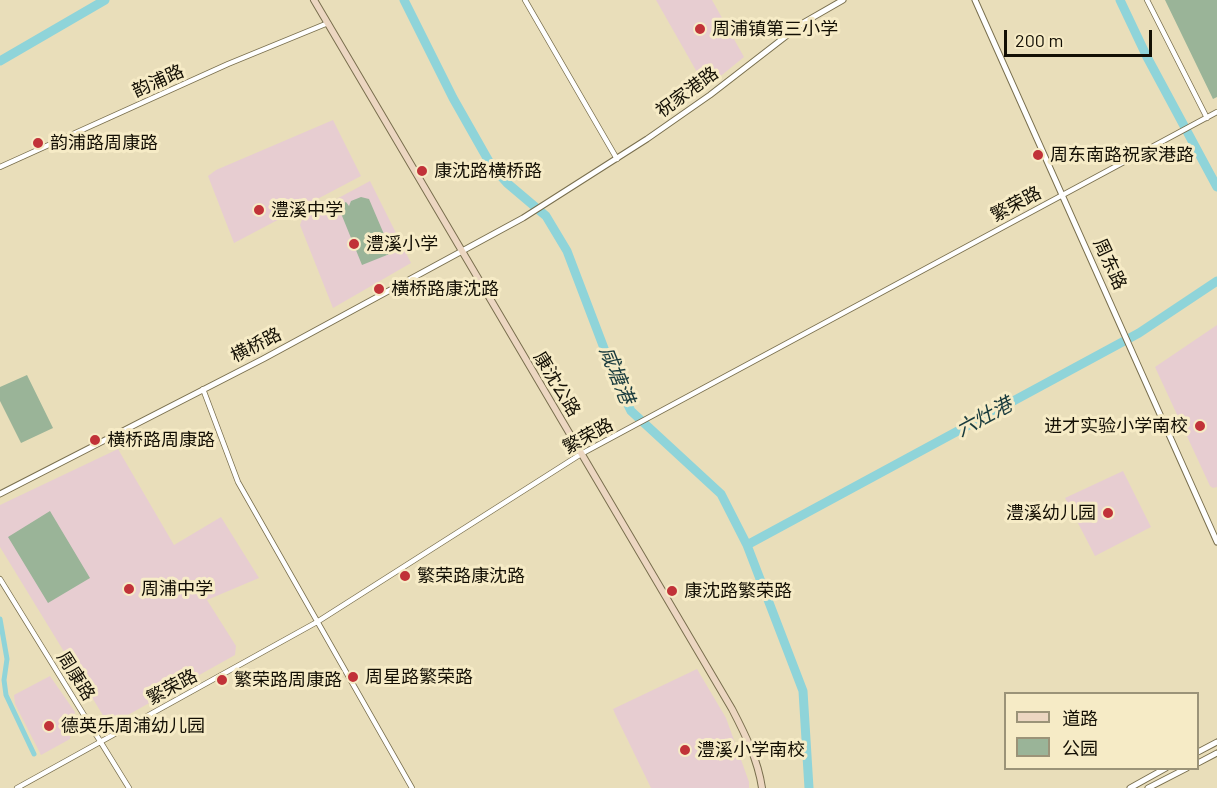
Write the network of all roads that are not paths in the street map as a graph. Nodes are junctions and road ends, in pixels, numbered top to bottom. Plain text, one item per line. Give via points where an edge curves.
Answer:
1 (314, 0) edge
2 (525, 0) edge
3 (843, 0) edge
4 (975, 0) edge
5 (1147, 0) edge
6 (328, 23) junction
7 (1217, 112) edge
8 (1207, 118) junction
9 (617, 159) junction
10 (0, 167) edge
11 (1062, 195) junction
12 (523, 218) joint
13 (462, 253) junction
14 (202, 389) junction
15 (581, 454) junction
16 (0, 494) edge
17 (1217, 542) edge
18 (0, 579) edge
19 (317, 622) junction
20 (101, 742) junction
21 (1217, 742) edge
22 (1199, 751) edge
23 (1217, 753) edge
24 (1199, 762) edge
25 (1162, 770) edge
26 (1183, 770) edge
27 (17, 788) edge
28 (129, 788) edge
29 (412, 788) edge
30 (762, 788) edge
31 (1130, 788) edge
32 (1148, 788) edge

1 - 6 main road, 康沈公路
2 - 9 street
3 - 9 street, 祝家港路 via 803,23 711,95
4 - 11 street, 周东路
5 - 8 street
6 - 10 street, 韵浦路
6 - 13 main road, 康沈公路
7 - 8 street, 繁荣路
8 - 11 street, 繁荣路
9 - 12 street, 祝家港路
11 - 15 street, 繁荣路
11 - 17 street, 周东路
12 - 13 street, 横桥路
13 - 14 street, 横桥路
13 - 15 main road, 康沈公路
14 - 16 street, 横桥路
14 - 19 street via 238,482
15 - 19 street, 繁荣路
15 - 30 main road, 康沈公路 via 732,709 749,744
18 - 20 street, 周康路
19 - 20 street, 繁荣路
19 - 29 street
20 - 27 street, 繁荣路
20 - 28 street, 周康路
21 - 22 street
23 - 24 street
25 - 31 street
26 - 32 street

